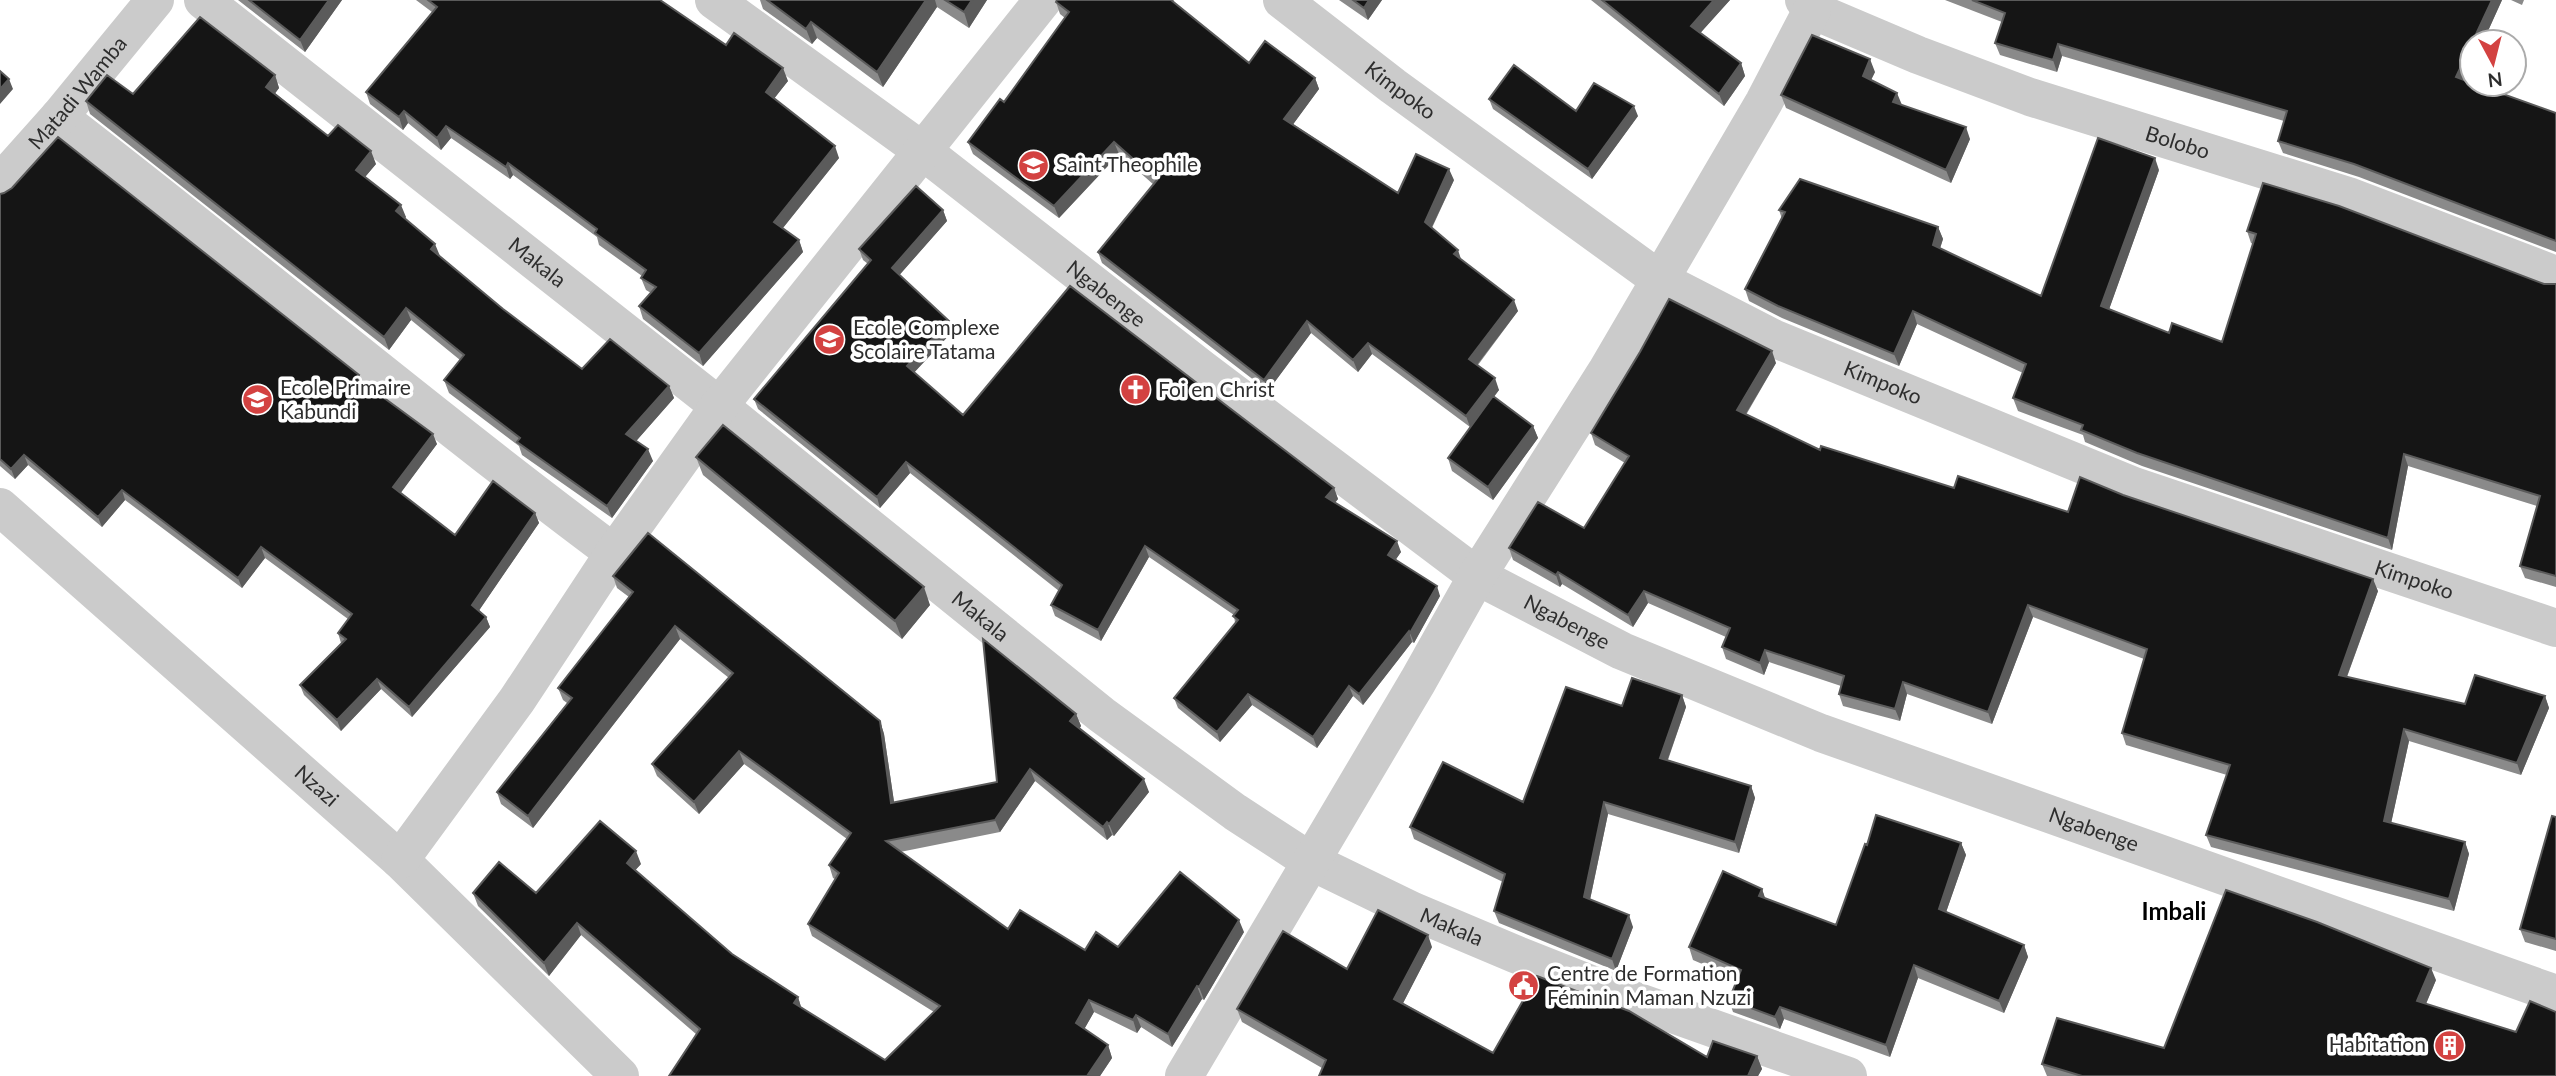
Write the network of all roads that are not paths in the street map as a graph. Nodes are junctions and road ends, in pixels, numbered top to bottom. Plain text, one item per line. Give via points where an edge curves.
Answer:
1 (155, 0) edge
2 (204, 0) edge
3 (714, 0) edge
4 (1044, 0) edge
5 (1282, 0) edge
6 (1808, 5) edge
7 (59, 117) junction
8 (924, 152) junction
9 (0, 183) edge
10 (2556, 275) edge
11 (1660, 281) junction
12 (719, 405) junction
13 (0, 507) edge
14 (614, 553) junction
15 (1477, 576) junction
16 (2556, 628) edge
17 (400, 860) junction
18 (1310, 861) junction
19 (2556, 994) edge
20 (1198, 1071) edge
21 (620, 1076) edge
22 (1848, 1076) edge

1 - 7 street, Matadi Wamba
2 - 12 street, Makala
3 - 8 street, Ngabenge
4 - 8 street
5 - 11 street, Kimpoko
6 - 10 street, Bolobo via 1918,55 2030,97 2351,197
6 - 11 street via 1765,102
7 - 9 street, Matadi Wamba
7 - 14 street
8 - 12 street
8 - 15 street, Ngabenge
11 - 15 street
11 - 16 street, Kimpoko via 1773,338 2134,486
12 - 14 street
12 - 18 street, Makala via 1102,715
13 - 17 street, Nzazi
14 - 17 street via 517,700
15 - 18 street
15 - 19 street, Ngabenge via 1622,651 1821,733
17 - 21 street, Nzazi
18 - 20 street via 1248,965
18 - 22 street, Makala via 1515,954

